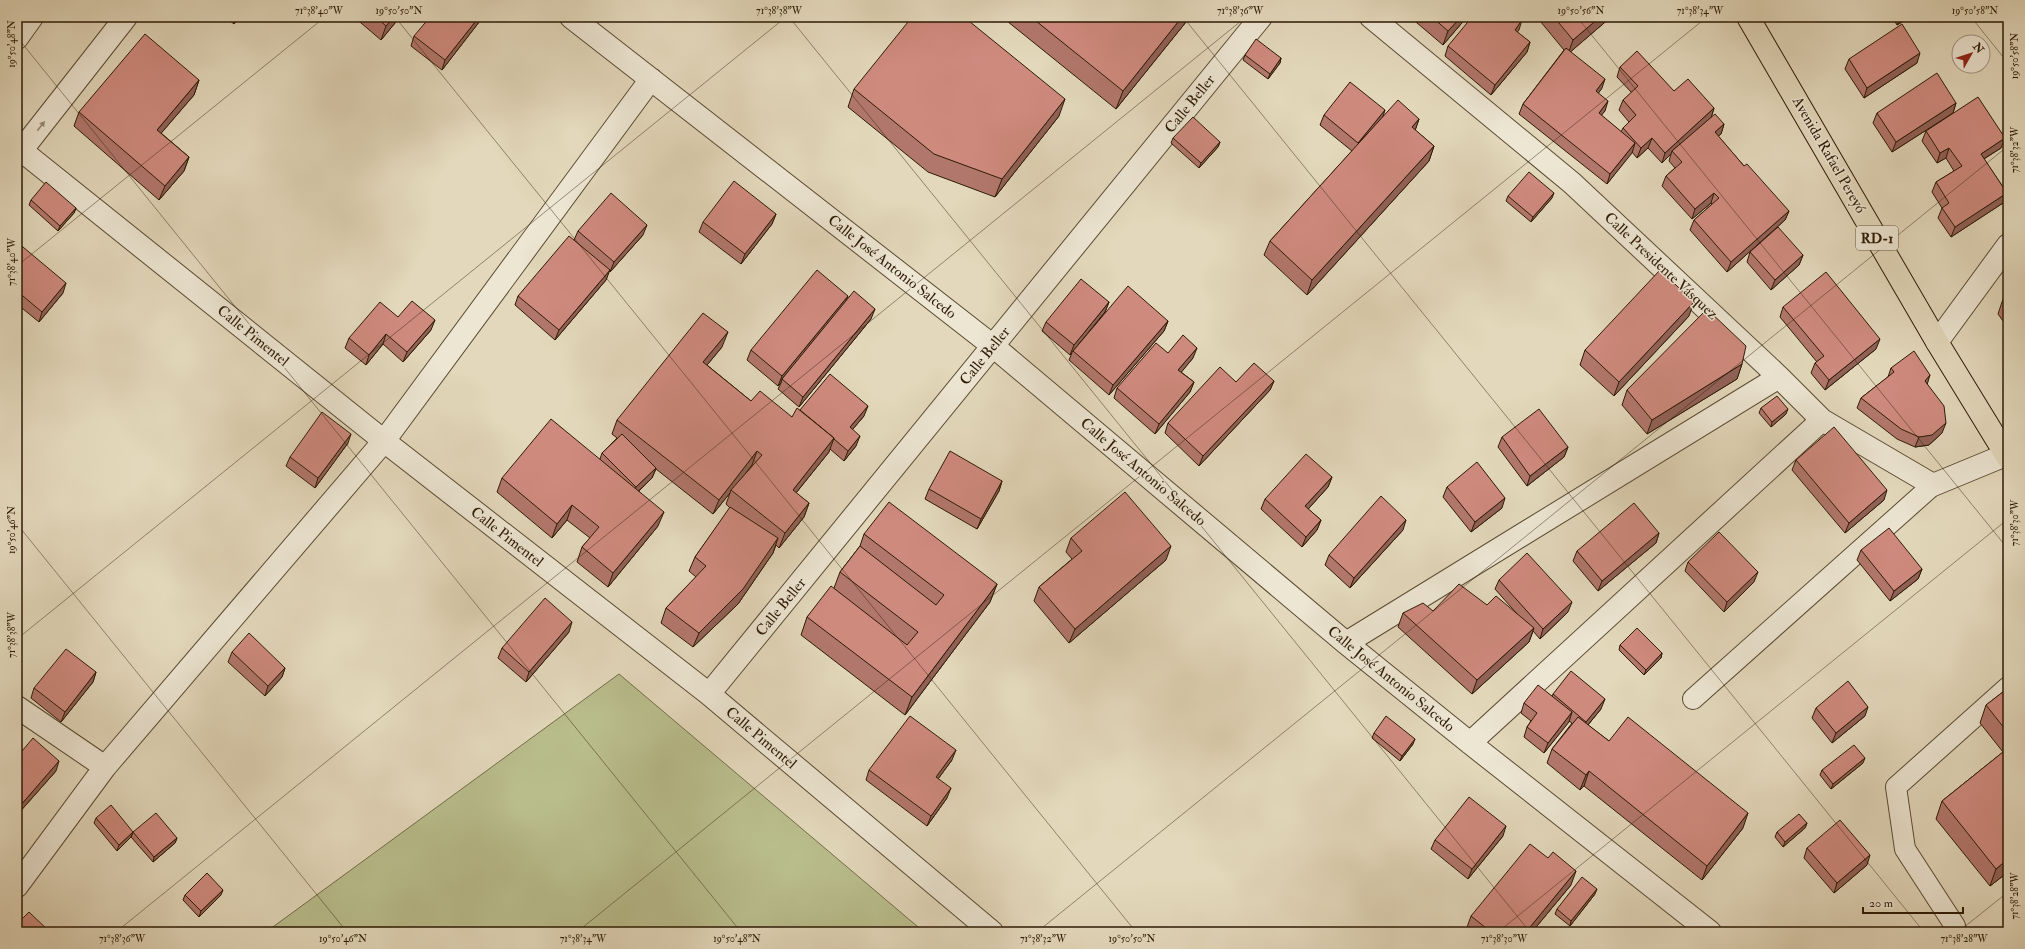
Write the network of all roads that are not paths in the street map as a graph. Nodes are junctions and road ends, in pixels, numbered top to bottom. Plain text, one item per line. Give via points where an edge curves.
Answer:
1 (32, 17) edge
2 (126, 17) edge
3 (571, 17) edge
4 (1261, 17) edge
5 (1371, 17) edge
6 (1748, 17) edge
7 (17, 38) edge
8 (651, 79) junction
9 (18, 151) edge
10 (2008, 245) edge
11 (1937, 342) junction
12 (993, 346) junction
13 (1779, 377) junction
14 (1822, 420) junction
15 (384, 441) junction
16 (2007, 456) edge
17 (1932, 485) junction
18 (1346, 643) junction
19 (2008, 687) edge
20 (709, 694) junction
21 (1693, 699) dead end
22 (17, 707) edge
23 (1470, 743) junction
24 (104, 767) junction
25 (17, 886) edge
26 (1955, 926) dead end
27 (992, 932) edge
28 (1710, 932) edge

1 - 7 street
9 -> 2 street
3 - 8 street, Calle José Antonio Salcedo
4 - 12 street, Calle Beller
5 - 13 street, Calle Presidente Vásquez via 1572,184
6 - 11 main road, Avenida Rafael Pereyó / RD-1
8 - 12 street, Calle José Antonio Salcedo
8 - 15 street
9 - 15 street, Calle Pimentel
10 - 11 street
11 - 16 main road, Avenida Rafael Pereyó / RD-1
12 - 18 street, Calle José Antonio Salcedo
12 - 20 street, Calle Beller
13 - 14 street, Calle Presidente Vásquez
13 - 18 street
14 - 17 street, Calle Presidente Vásquez
14 - 23 street
15 - 20 street, Calle Pimentel
15 - 24 street
16 - 17 street
17 - 21 lane
18 - 23 street, Calle José Antonio Salcedo
19 - 26 lane via 1896,786 1905,849
20 - 27 street, Calle Pimentel
22 - 24 street
23 - 28 street, Calle José Antonio Salcedo
24 - 25 street

